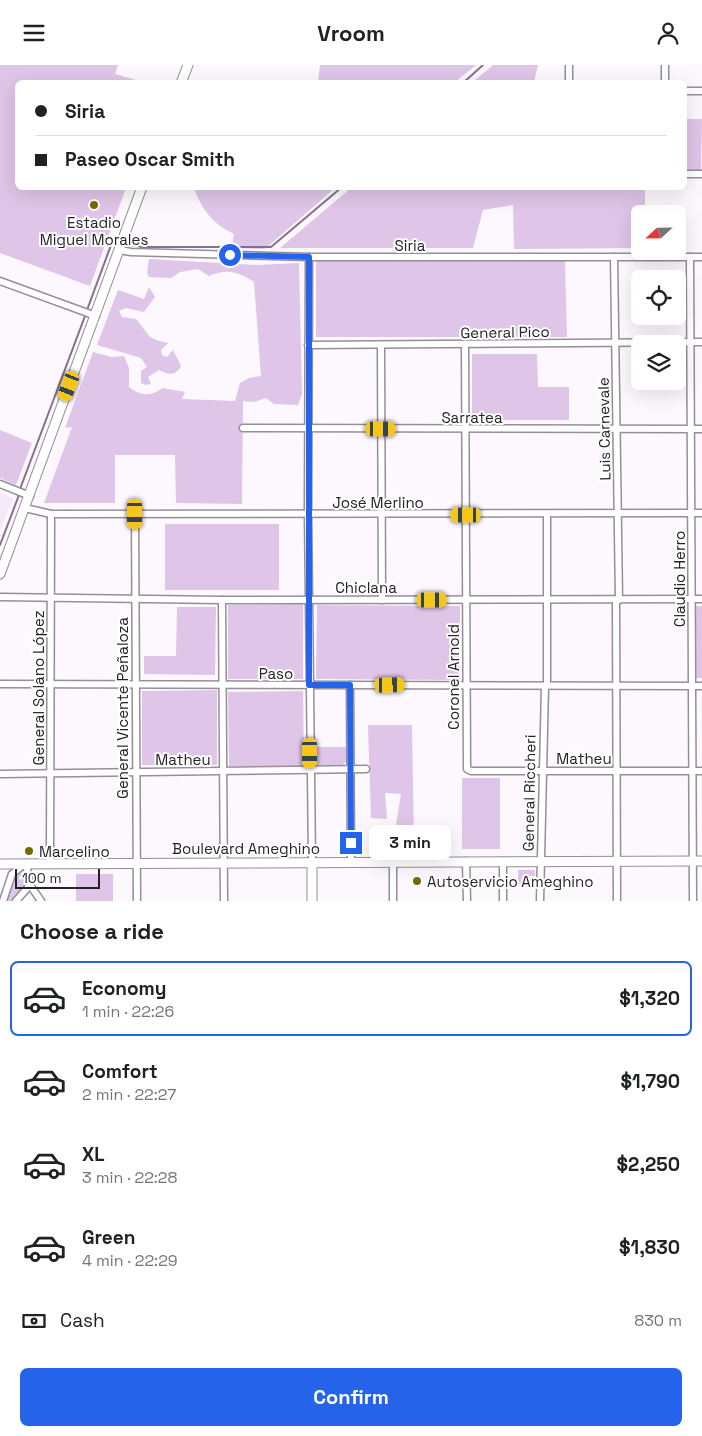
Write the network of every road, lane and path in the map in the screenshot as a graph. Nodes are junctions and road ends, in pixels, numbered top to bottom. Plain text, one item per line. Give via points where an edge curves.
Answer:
1 (188, 65) edge
2 (569, 65) edge
3 (665, 65) edge
4 (182, 80) edge
5 (569, 80) edge
6 (665, 80) edge
7 (687, 91) edge
8 (702, 91) edge
9 (687, 174) edge
10 (702, 174) edge
11 (141, 190) edge
12 (119, 250) junction
13 (309, 257) junction
14 (614, 257) junction
15 (690, 257) junction
16 (702, 257) edge
17 (0, 281) edge
18 (96, 316) junction
19 (691, 341) junction
20 (702, 341) edge
21 (615, 343) junction
22 (308, 345) junction
23 (381, 345) junction
24 (465, 345) junction
25 (243, 428) dead end
26 (308, 429) junction
27 (381, 429) junction
28 (465, 429) junction
29 (616, 429) junction
30 (691, 429) junction
31 (702, 429) edge
32 (0, 485) edge
33 (30, 496) junction
34 (25, 508) junction
35 (308, 513) junction
36 (618, 513) junction
37 (691, 513) junction
38 (702, 513) edge
39 (51, 514) junction
40 (135, 514) junction
41 (381, 514) junction
42 (466, 515) junction
43 (547, 515) junction
44 (0, 574) edge
45 (0, 597) edge
46 (51, 599) junction
47 (702, 599) edge
48 (134, 600) junction
49 (222, 600) junction
50 (309, 600) junction
51 (382, 600) junction
52 (465, 600) junction
53 (547, 600) junction
54 (617, 600) junction
55 (692, 600) junction
56 (0, 684) edge
57 (51, 684) junction
58 (465, 684) junction
59 (135, 685) junction
60 (223, 685) junction
61 (309, 685) junction
62 (350, 685) junction
63 (546, 686) junction
64 (617, 686) junction
65 (692, 686) junction
66 (702, 686) edge
67 (366, 769) dead end
68 (467, 769) joint
69 (310, 770) junction
70 (350, 770) junction
71 (135, 771) junction
72 (222, 771) junction
73 (542, 771) junction
74 (617, 771) junction
75 (692, 771) junction
76 (702, 771) edge
77 (50, 773) junction
78 (0, 774) edge
79 (312, 861) junction
80 (351, 861) junction
81 (393, 861) junction
82 (466, 861) junction
83 (503, 861) junction
84 (540, 861) junction
85 (617, 861) junction
86 (697, 861) edge
87 (137, 862) junction
88 (223, 862) junction
89 (26, 863) junction
90 (50, 863) junction
91 (0, 864) edge
92 (30, 885) junction
93 (3, 901) edge
94 (16, 901) edge
95 (41, 901) edge
96 (137, 901) edge
97 (224, 901) edge
98 (312, 901) edge
99 (393, 901) edge
100 (466, 901) edge
101 (503, 901) edge
102 (540, 901) edge
103 (617, 901) edge
104 (692, 901) edge

1 - 4 main road
2 - 5 street
3 - 6 street
7 - 8 street
9 - 10 street
11 - 12 main road
12 - 13 street, Siria
12 - 18 main road
13 - 14 street, Siria
13 - 22 street
14 - 15 street, Siria
14 - 21 street, Luis Carnevale
15 - 16 street, Siria
15 - 19 street, Claudio Herro
17 - 18 street
18 - 33 main road
19 - 20 street, General Pico
19 - 21 street, General Pico
19 - 30 street, Claudio Herro
21 - 24 street, General Pico
21 - 29 street, Luis Carnevale
22 - 23 street, General Pico
22 - 26 street
23 - 24 street, General Pico
23 - 27 street
24 - 28 street, Coronel Arnold
25 - 26 street, Sarratea
26 - 27 street, Sarratea
26 - 35 street
27 - 28 street, Sarratea
27 - 41 street
28 - 29 street, Sarratea
28 - 42 street, Coronel Arnold
29 - 30 street, Sarratea
29 - 36 street, Luis Carnevale
30 - 31 street, Sarratea
30 - 37 street, Claudio Herro
32 - 33 street
33 - 34 main road
34 - 39 street, José Merlino
34 - 44 main road
35 - 40 street, José Merlino
35 - 41 street, José Merlino
35 - 50 street
36 - 37 street, José Merlino
36 - 43 street, José Merlino
36 - 54 street, Luis Carnevale
37 - 38 street, José Merlino
37 - 55 street, Claudio Herro
39 - 40 street, José Merlino
39 - 46 street, General Solano López
40 - 48 street, General Vicente Peñaloza
41 - 42 street, José Merlino
41 - 51 street
42 - 43 street, José Merlino
42 - 52 street, Coronel Arnold
43 - 53 street, General Riccheri
45 - 46 street, Chiclana
46 - 48 street, Chiclana
46 - 57 street, General Solano López
47 - 55 street, Chiclana
48 - 49 street, Chiclana
48 - 59 street, General Vicente Peñaloza
49 - 50 street, Chiclana
49 - 60 street
50 - 51 street, Chiclana
50 - 61 street
51 - 52 street, Chiclana
52 - 53 street, Chiclana
52 - 58 street, Coronel Arnold
53 - 54 street, Chiclana
53 - 63 street, General Riccheri
54 - 55 street, Chiclana
54 - 64 street, Luis Carnevale
55 - 65 street, Claudio Herro
56 - 57 street, Paso
57 - 59 street, Paso
57 - 77 street, General Solano López
58 - 62 street, Paso
58 - 63 street, Paso
58 - 68 street, Coronel Arnold
59 - 60 street, Paso
59 - 71 street, General Vicente Peñaloza
60 - 61 street, Paso
60 - 72 street
61 - 62 street, Paso
61 - 69 street
62 - 70 street
63 - 64 street, Paso
63 - 73 street, General Riccheri
64 - 65 street, Paso
64 - 74 street, Luis Carnevale
65 - 66 street, Paso
65 - 75 street, Claudio Herro
67 - 70 street, Matheu
68 - 73 street, Matheu
69 - 70 street, Matheu
69 - 72 street, Matheu
69 - 79 street
70 - 80 street
71 - 72 street, Matheu
71 - 77 street, Matheu
71 - 87 street, General Vicente Peñaloza
72 - 88 street
73 - 74 street, Matheu
73 - 84 street, General Riccheri
74 - 75 street, Matheu
74 - 85 street, Luis Carnevale
75 - 76 street, Matheu
75 - 86 street, Claudio Herro
77 - 78 street, Matheu
77 - 90 street, General Solano López
79 - 80 main road, Boulevard Ameghino
79 - 88 main road, Boulevard Ameghino
79 - 98 main road
80 - 81 main road, Boulevard Ameghino
81 - 82 main road, Boulevard Ameghino
81 - 99 street
82 - 83 main road, Boulevard Ameghino
82 - 100 street
83 - 84 main road, Boulevard Ameghino
83 - 101 street
84 - 85 main road, Boulevard Ameghino
84 - 102 street, General Riccheri
85 - 86 main road, Boulevard Ameghino
85 - 103 street, Luis Carnevale
86 - 104 street, Claudio Herro
87 - 88 main road, Boulevard Ameghino
87 - 90 main road, Boulevard Ameghino
87 - 96 street, General Vicente Peñaloza
88 - 97 street
89 - 90 main road, Boulevard Ameghino
89 - 91 main road, Boulevard Ameghino
89 - 92 street
89 - 93 street via 12,874
92 - 94 street
92 - 95 street

